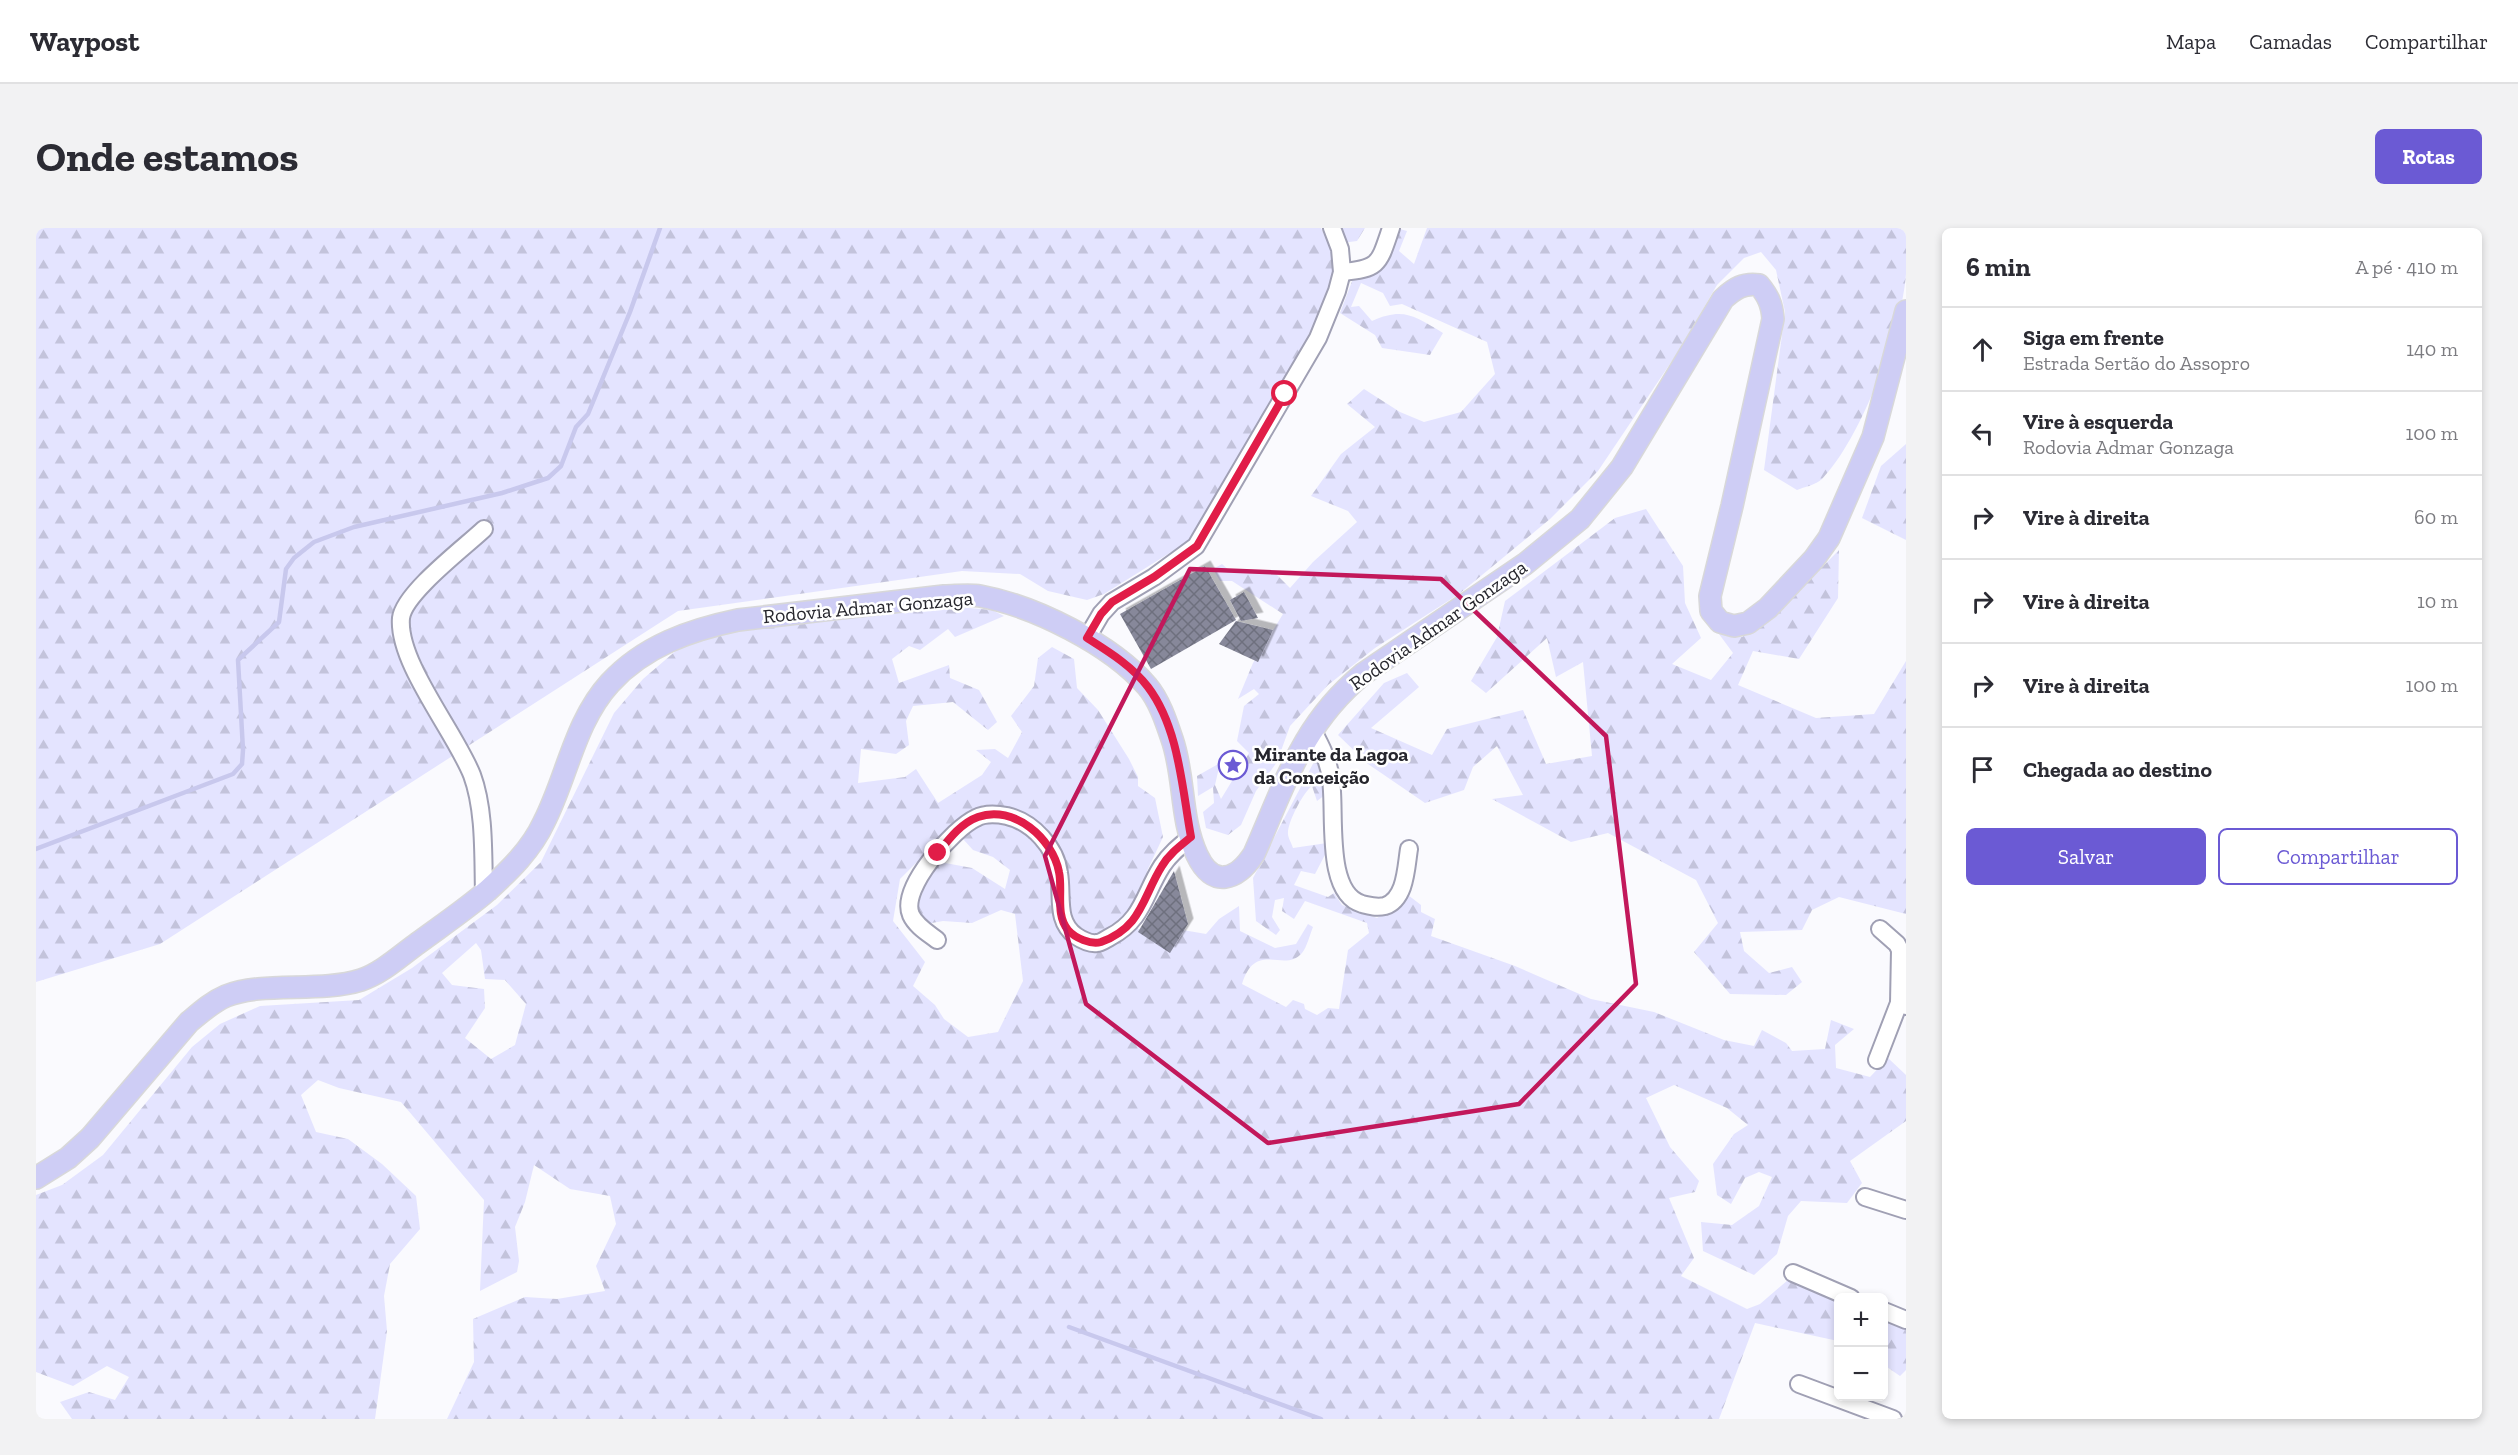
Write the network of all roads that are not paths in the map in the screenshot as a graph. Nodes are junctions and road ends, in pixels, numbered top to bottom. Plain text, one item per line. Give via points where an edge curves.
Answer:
1 (1332, 228) edge
2 (1391, 228) edge
3 (1342, 272) junction
4 (1906, 310) edge
5 (484, 529) dead end
6 (1087, 638) junction
7 (1312, 729) junction
8 (1191, 837) junction
9 (1409, 849) dead end
10 (484, 893) junction
11 (1880, 929) dead end
12 (937, 940) dead end
13 (1902, 1004) edge
14 (1877, 1060) dead end
15 (36, 1178) edge
16 (1865, 1197) dead end
17 (1906, 1210) edge
18 (1793, 1273) dead end
19 (1839, 1293) edge
20 (1888, 1313) edge
21 (1906, 1320) edge
22 (1798, 1384) dead end
23 (1893, 1419) edge

1 - 3 street via 1340,249
2 - 3 street via 1382,254 1372,266
3 - 6 street via 1318,338 1197,546 1112,602
4 - 7 main road, Rodovia Admar Gonzaga via 1873,437 1829,538 1814,559 1748,624 1720,622 1711,611 1710,596 1773,319 1766,294 1759,285 1747,284 1723,299 1622,467 1580,519 1525,564 1363,674 1343,690
5 - 10 street via 414,592 401,616 403,639 415,669 472,776 482,827
6 - 8 main road, Rodovia Admar Gonzaga via 1128,666 1149,688 1162,712 1173,741
6 - 10 main road, Rodovia Admar Gonzaga via 1010,603 978,595 738,620 662,643 635,660 609,684 580,733 545,822 530,847
7 - 8 main road, Rodovia Admar Gonzaga via 1254,854 1236,874 1224,878 1205,868
7 - 9 street via 1330,771 1336,869 1342,887 1357,902 1377,908 1389,904 1403,887
8 - 12 street via 1160,868 1141,910 1122,931 1098,943 1082,940 1067,930 1061,915 1059,872 1049,844 1008,816 978,817 949,838 913,891 911,915
10 - 15 main road, Rodovia Admar Gonzaga via 384,968 362,980 250,991 227,995 207,1006 90,1138
11 - 13 street via 1900,950
13 - 14 street
16 - 17 street
18 - 19 street
20 - 21 street
22 - 23 street

